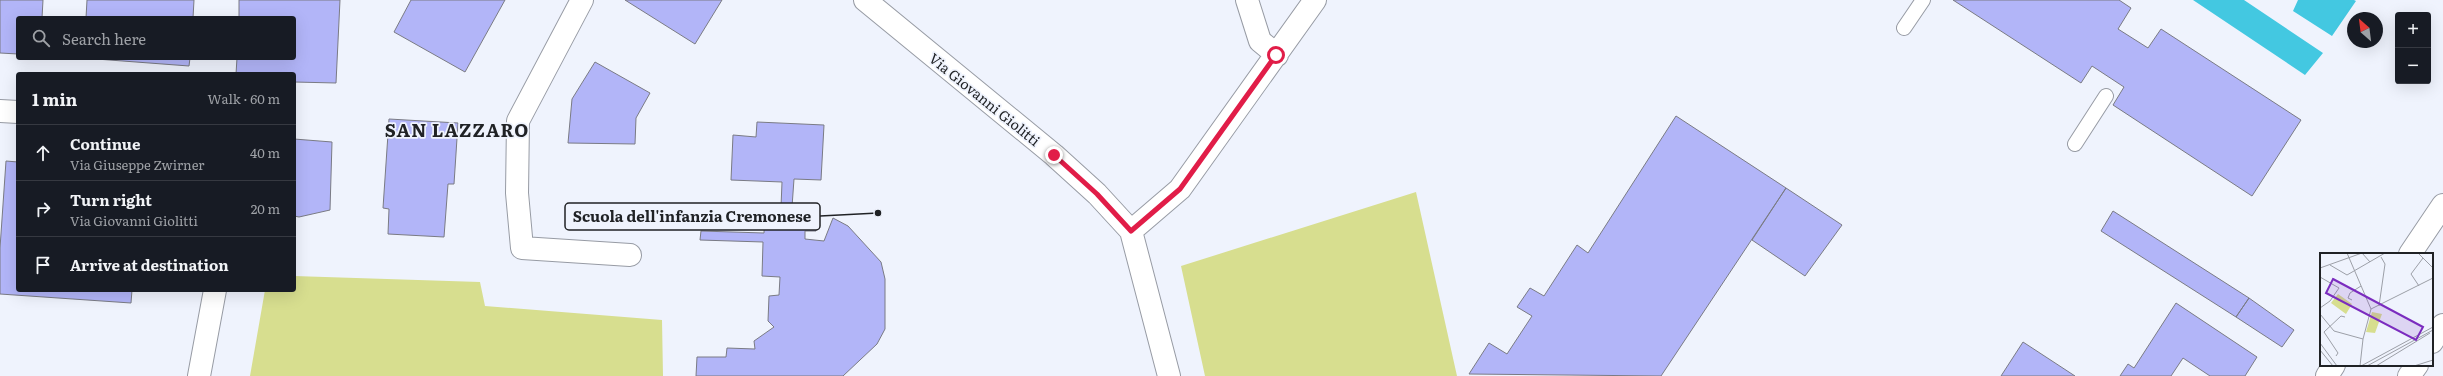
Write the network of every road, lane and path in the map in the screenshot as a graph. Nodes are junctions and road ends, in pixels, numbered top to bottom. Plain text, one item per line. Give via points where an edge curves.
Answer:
1 (582, 0) edge
2 (865, 0) edge
3 (1247, 0) edge
4 (1316, 0) edge
5 (1923, 0) edge
6 (1904, 28) dead end
7 (1276, 55) junction
8 (2106, 96) dead end
9 (0, 111) edge
10 (16, 112) edge
11 (2075, 144) dead end
12 (2443, 205) edge
13 (1131, 231) junction
14 (2411, 253) edge
15 (630, 255) dead end
16 (215, 292) edge
17 (2443, 325) edge
18 (2433, 340) edge
19 (2333, 366) edge
20 (2415, 366) edge
21 (199, 376) edge
22 (1169, 376) edge
23 (2327, 376) edge
24 (2409, 376) edge

1 - 15 street via 518,121 517,193 522,248
2 - 13 street, Via Giovanni Giolitti via 1054,155 1097,194
3 - 7 street via 1260,41
4 - 7 street
5 - 6 lane
7 - 13 street via 1180,189
8 - 11 lane
9 - 10 street
12 - 14 street
13 - 22 street, Via Giovanni Giolitti
16 - 21 street
17 - 18 street
19 - 23 street
20 - 24 street

